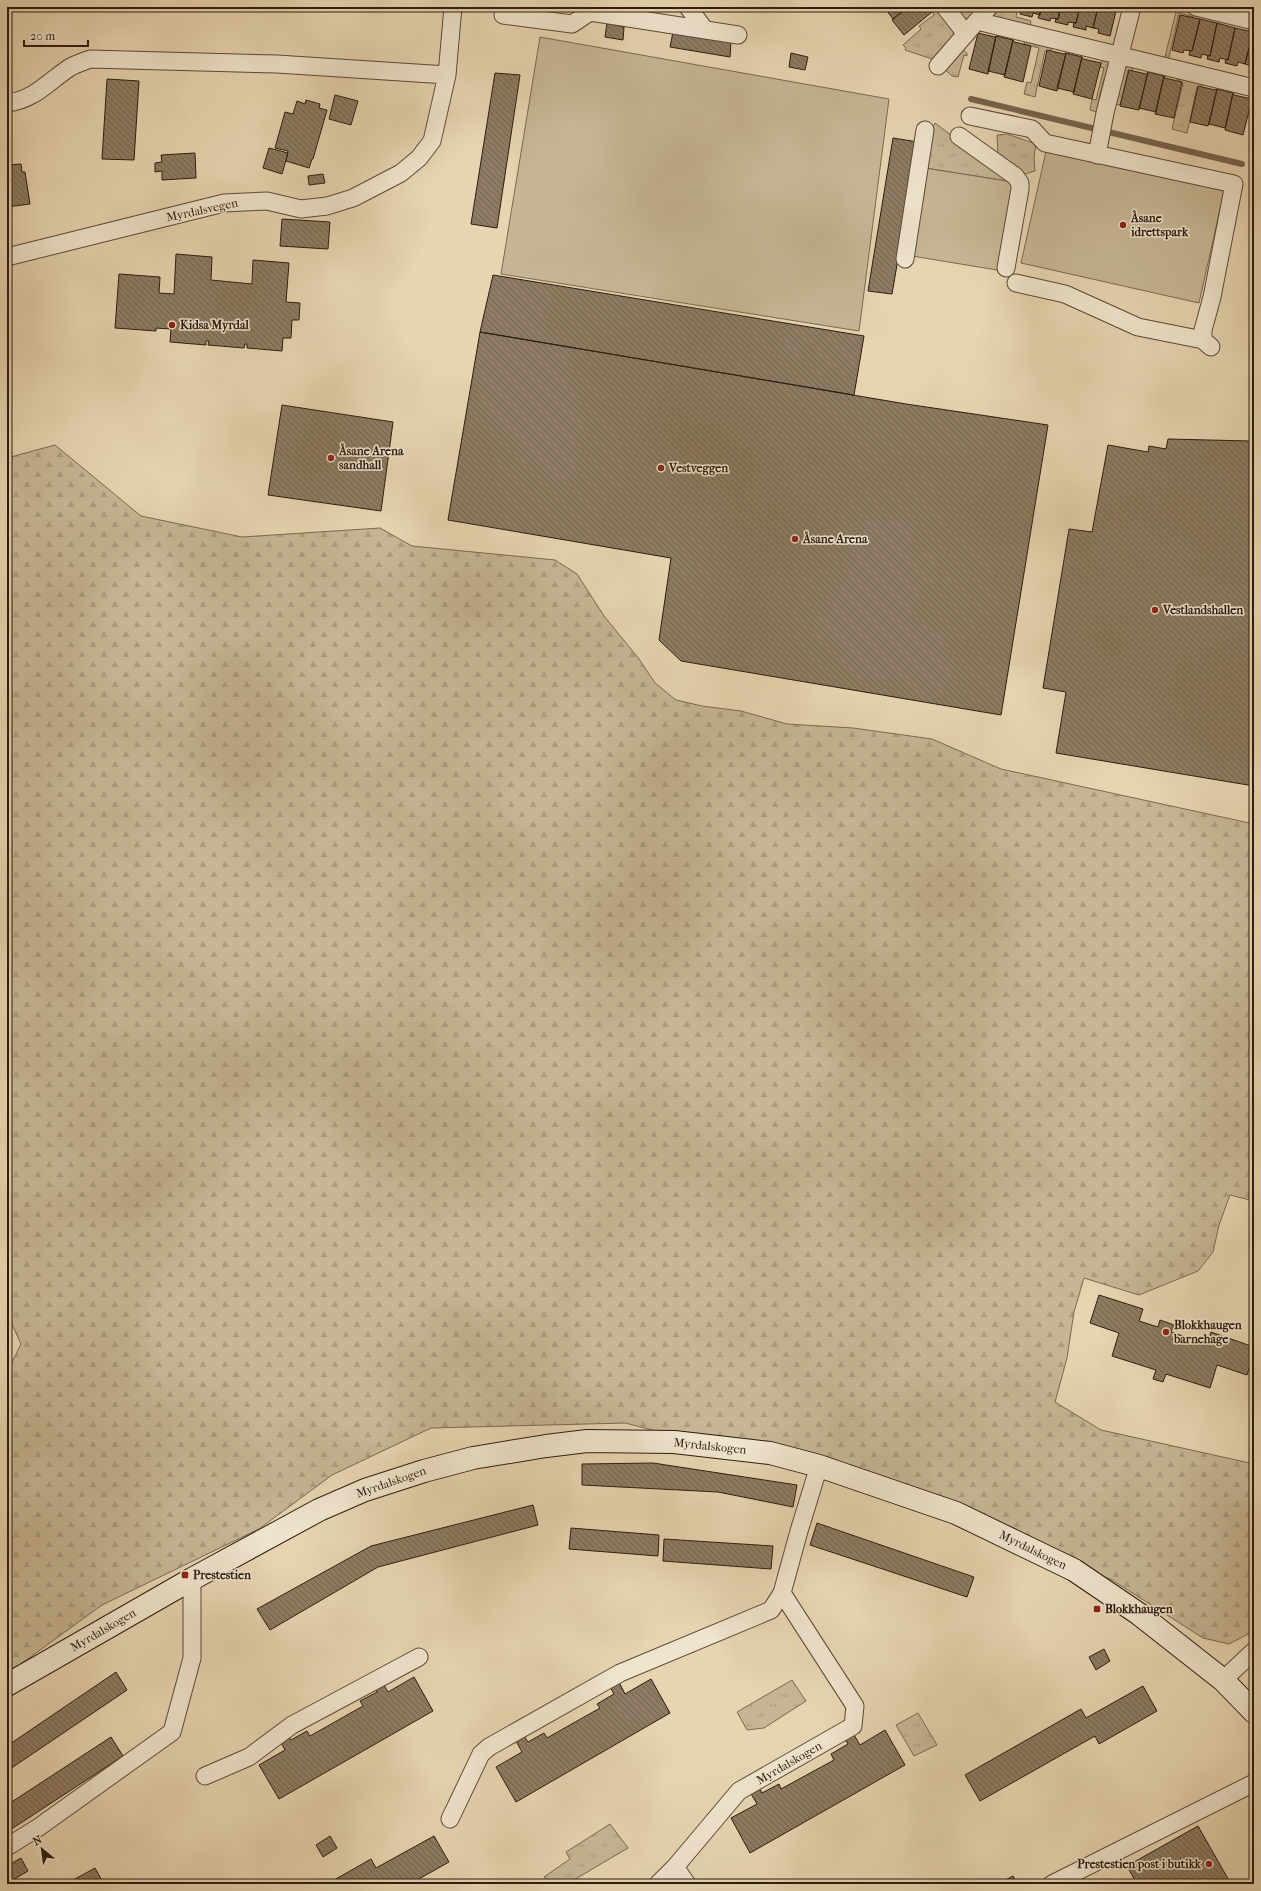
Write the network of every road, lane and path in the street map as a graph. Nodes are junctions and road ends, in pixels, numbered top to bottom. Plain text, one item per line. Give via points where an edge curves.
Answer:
1 (453, 7) edge
2 (688, 7) edge
3 (945, 7) edge
4 (989, 7) edge
5 (1132, 7) edge
6 (1196, 7) edge
7 (503, 15) dead end
8 (977, 21) junction
9 (1254, 21) edge
10 (705, 30) junction
11 (966, 34) junction
12 (738, 35) dead end
13 (1120, 56) junction
14 (938, 66) dead end
15 (447, 75) junction
16 (1254, 88) edge
17 (7, 103) edge
18 (970, 116) dead end
19 (925, 130) dead end
20 (960, 136) dead end
21 (1099, 147) junction
22 (7, 256) edge
23 (905, 259) dead end
24 (1006, 268) dead end
25 (1016, 282) dead end
26 (819, 1466) junction
27 (192, 1579) junction
28 (782, 1593) junction
29 (1254, 1651) edge
30 (419, 1657) dead end
31 (1223, 1680) junction
32 (7, 1685) edge
33 (1254, 1712) edge
34 (205, 1776) dead end
35 (1254, 1783) edge
36 (450, 1819) dead end
37 (7, 1847) edge
38 (675, 1867) junction
39 (658, 1884) edge
40 (687, 1884) edge
41 (1052, 1884) edge

1 - 15 street, Myrdalsvegen
2 - 10 street
3 - 11 street
4 - 8 street
5 - 13 street
6 - 9 street
7 - 10 street via 572,24 590,12
8 - 11 street
8 - 13 street
10 - 12 street
11 - 14 street
13 - 16 street
13 - 21 street
15 - 17 street via 277,64 90,59 70,68 30,97
15 - 22 street, Myrdalsvegen via 432,141 419,158 401,173 352,198 327,206 301,209 267,201 224,203
18 - 21 street via 1032,129 1045,142
19 - 23 street
20 - 24 street via 1015,176 1020,183
21 - 25 street via 1234,184 1217,301 1203,330 1207,343 1138,327 1065,294
26 - 27 main road, Myrdalskogen via 770,1453 674,1442 587,1442 473,1458 424,1470 365,1490 319,1510
26 - 28 street
26 - 31 main road, Myrdalskogen via 956,1513 1074,1570 1139,1614
27 - 32 main road, Myrdalskogen
27 - 37 street via 192,1658 172,1732
28 - 36 street via 771,1610 620,1673 489,1747 481,1754
28 - 38 street, Myrdalskogen via 855,1706 853,1726 739,1791
29 - 31 street
30 - 34 street via 292,1725 249,1757
31 - 33 main road, Myrdalskogen
35 - 41 street
38 - 39 street, Myrdalskogen
38 - 40 street

